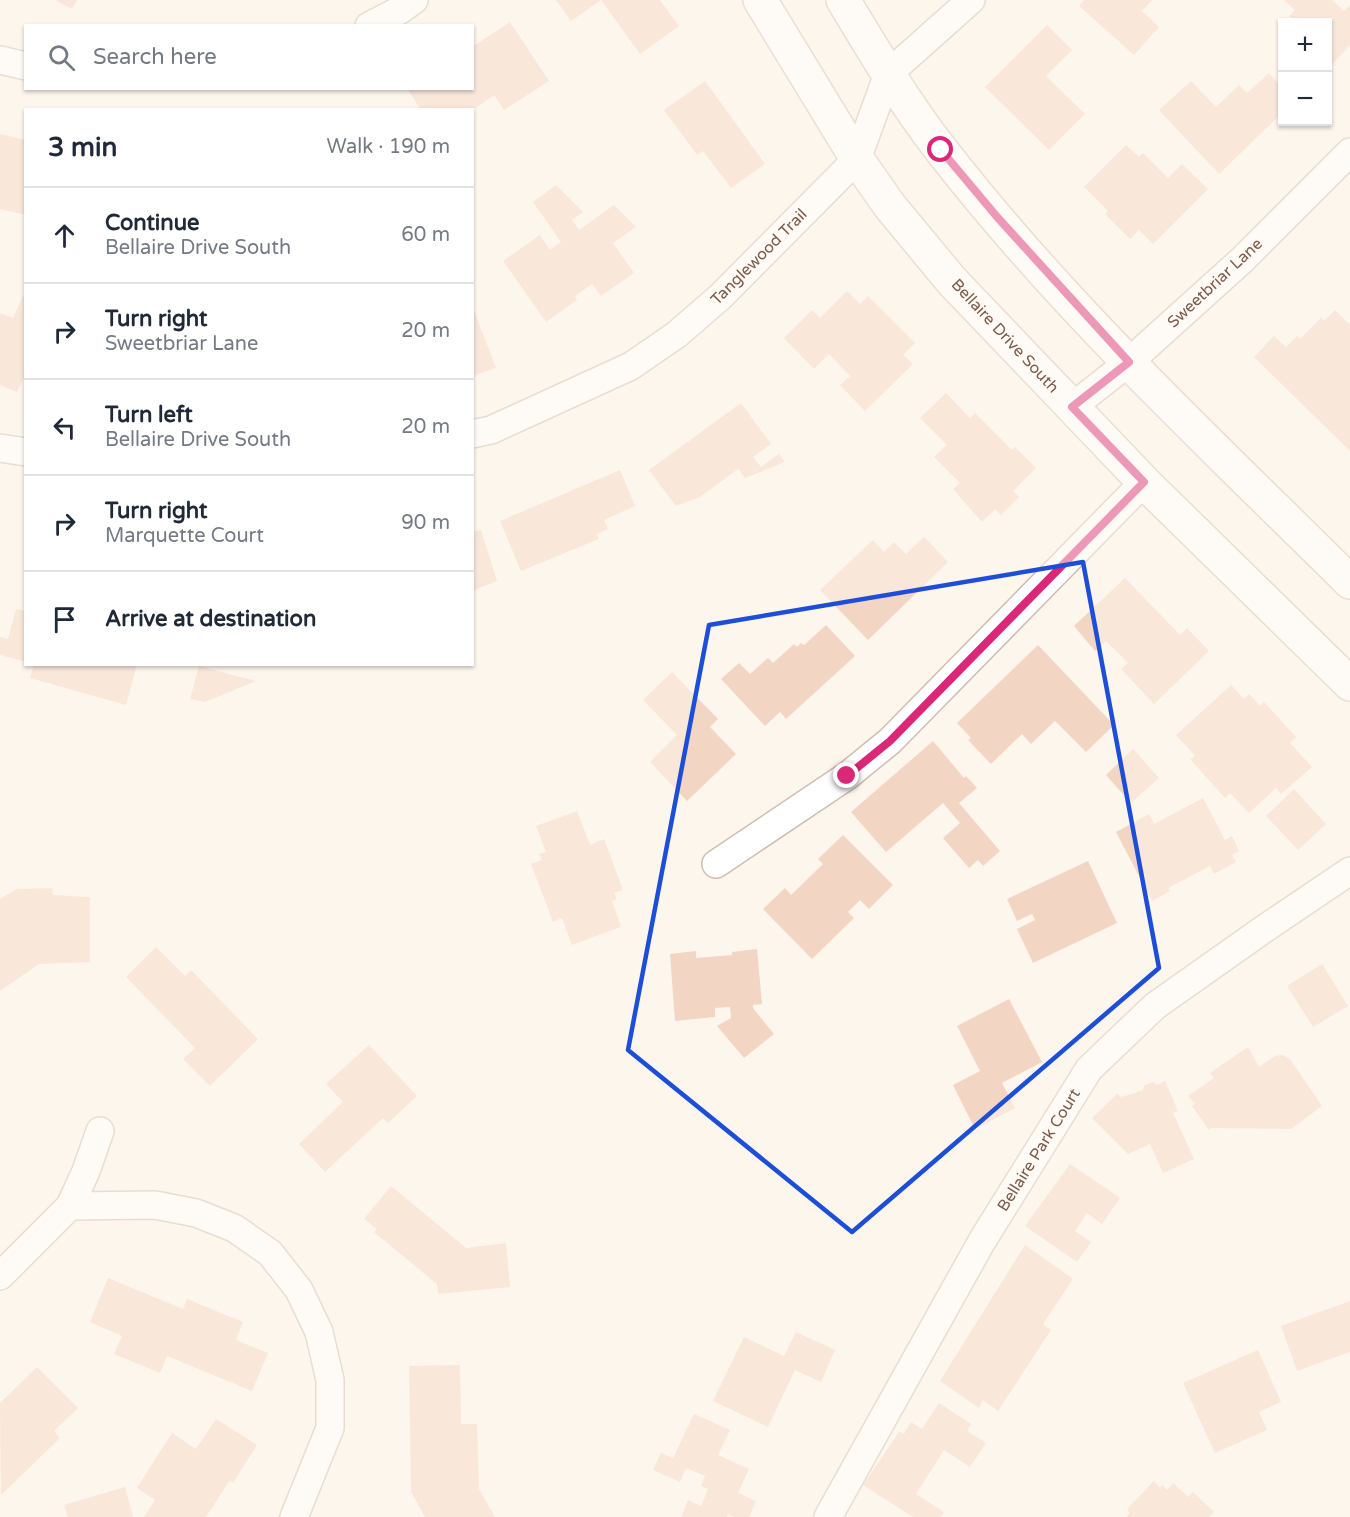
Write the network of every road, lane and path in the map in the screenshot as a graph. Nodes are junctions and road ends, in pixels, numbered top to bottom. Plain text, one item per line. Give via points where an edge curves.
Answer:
1 (414, 0) edge
2 (760, 0) edge
3 (843, 0) edge
4 (971, 0) edge
5 (373, 24) edge
6 (0, 60) edge
7 (24, 66) edge
8 (888, 74) junction
9 (1350, 152) edge
10 (857, 159) junction
11 (1129, 362) junction
12 (1072, 407) junction
13 (474, 434) edge
14 (0, 448) edge
15 (24, 452) edge
16 (1144, 482) junction
17 (1350, 582) edge
18 (1350, 683) edge
19 (716, 864) dead end
20 (1350, 871) edge
21 (100, 1131) dead end
22 (70, 1206) junction
23 (0, 1276) edge
24 (294, 1517) edge
25 (828, 1517) edge

1 - 5 street
2 - 10 main road, Bellaire Drive South
3 - 8 main road
4 - 8 street, Tanglewood Trail
6 - 7 street
8 - 10 street, Tanglewood Trail
8 - 11 main road via 941,150 990,210
9 - 11 street, Sweetbriar Lane via 1242,260
10 - 12 main road, Bellaire Drive South via 951,280
10 - 13 street, Tanglewood Trail via 720,297 676,335 631,366 491,430
11 - 12 street, Sweetbriar Lane
11 - 17 main road
12 - 16 main road, Bellaire Drive South
14 - 15 street
16 - 18 main road, Bellaire Drive South
16 - 19 street via 890,741 847,776
20 - 25 street, Bellaire Park Court via 1155,1006 1089,1070 982,1241
21 - 22 street
22 - 23 street
22 - 24 street via 155,1205 196,1213 234,1228 270,1252 299,1290 319,1332 330,1380 330,1428

